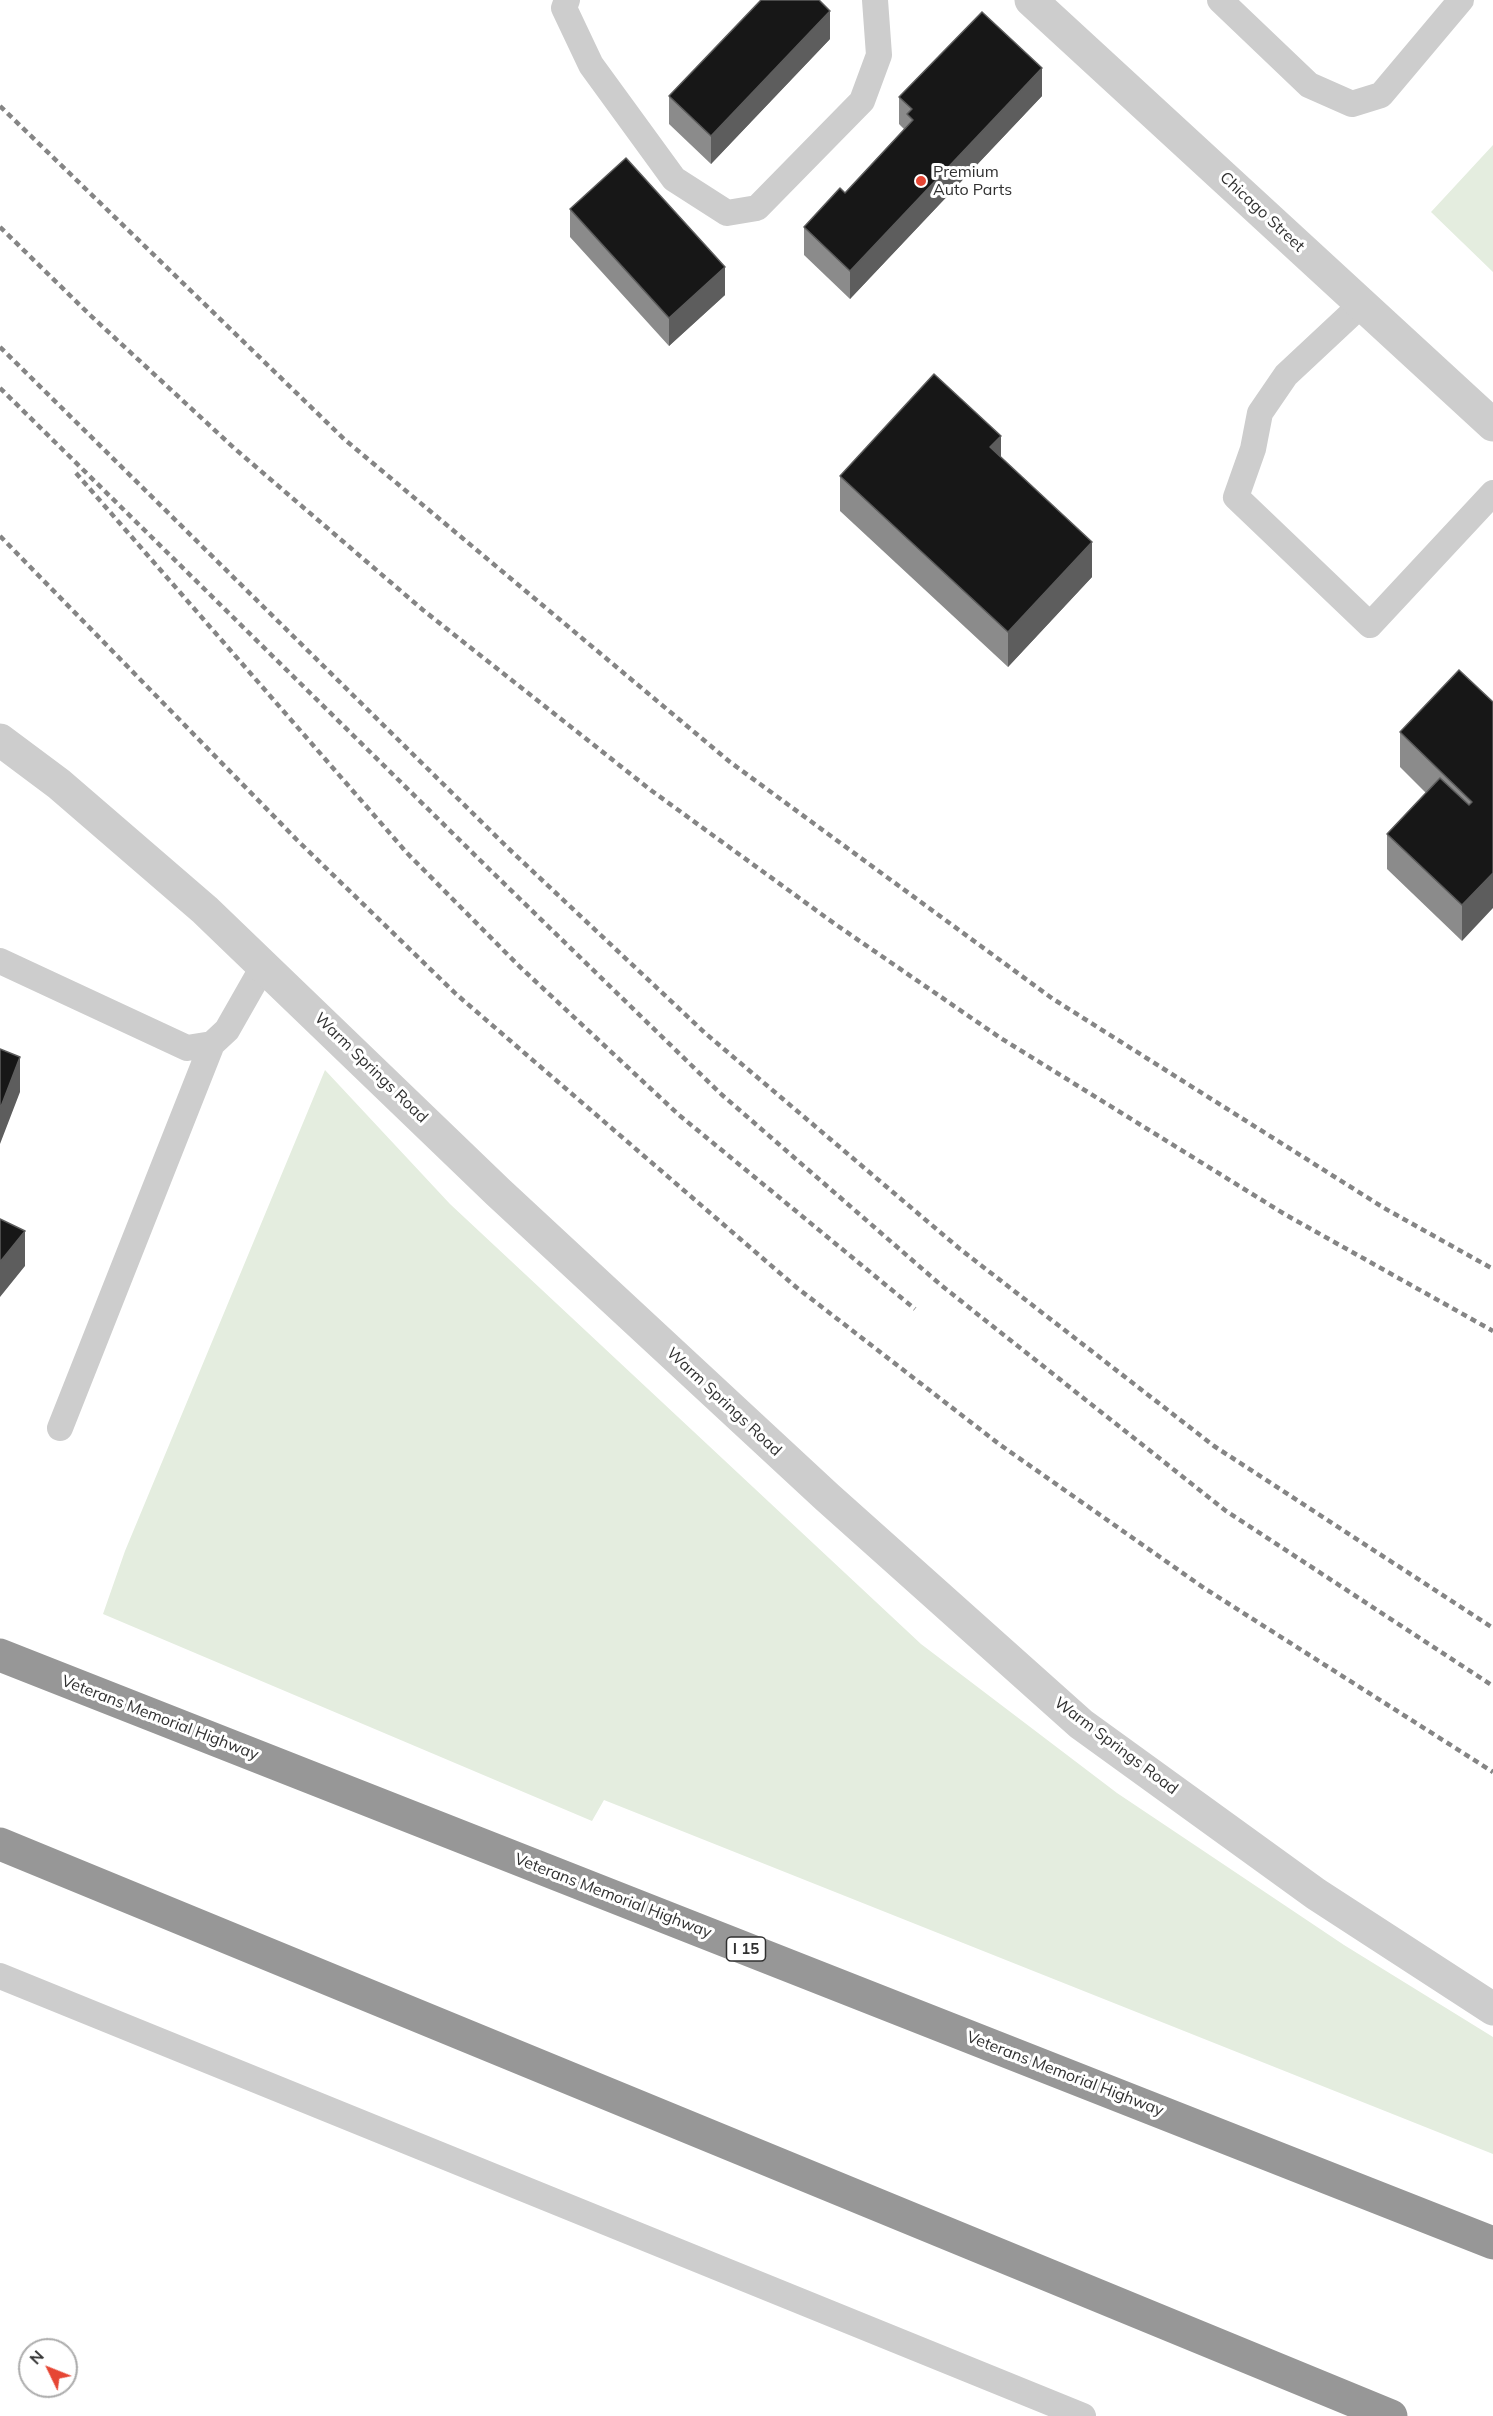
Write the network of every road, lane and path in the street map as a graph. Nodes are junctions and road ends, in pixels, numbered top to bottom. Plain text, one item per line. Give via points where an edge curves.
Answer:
1 (567, 0) edge
2 (875, 0) edge
3 (1031, 0) edge
4 (1220, 0) edge
5 (1461, 0) edge
6 (1362, 304) junction
7 (1493, 425) edge
8 (1493, 493) edge
9 (0, 740) edge
10 (0, 961) edge
11 (264, 965) junction
12 (212, 1044) junction
13 (60, 1428) dead end
14 (0, 1655) edge
15 (0, 1844) edge
16 (0, 1976) edge
17 (1493, 2009) edge
18 (1493, 2243) edge
19 (1083, 2416) edge
20 (1391, 2416) edge

1 - 2 lane via 564,8 591,65 674,179 727,213 757,208 862,101 879,55
3 - 6 street, Chicago Street
4 - 5 lane via 1309,85 1352,104 1381,95
6 - 7 street, Chicago Street
6 - 8 lane via 1286,375 1260,413 1253,449 1236,496 1370,625
9 - 11 street, Warm Springs Road via 59,784
10 - 12 lane via 187,1048
11 - 12 lane via 227,1030
11 - 17 street, Warm Springs Road via 524,1216 827,1497 1081,1724 1316,1894
12 - 13 lane
14 - 18 highway, Veterans Memorial Highway / I 15
15 - 20 highway
16 - 19 lane

